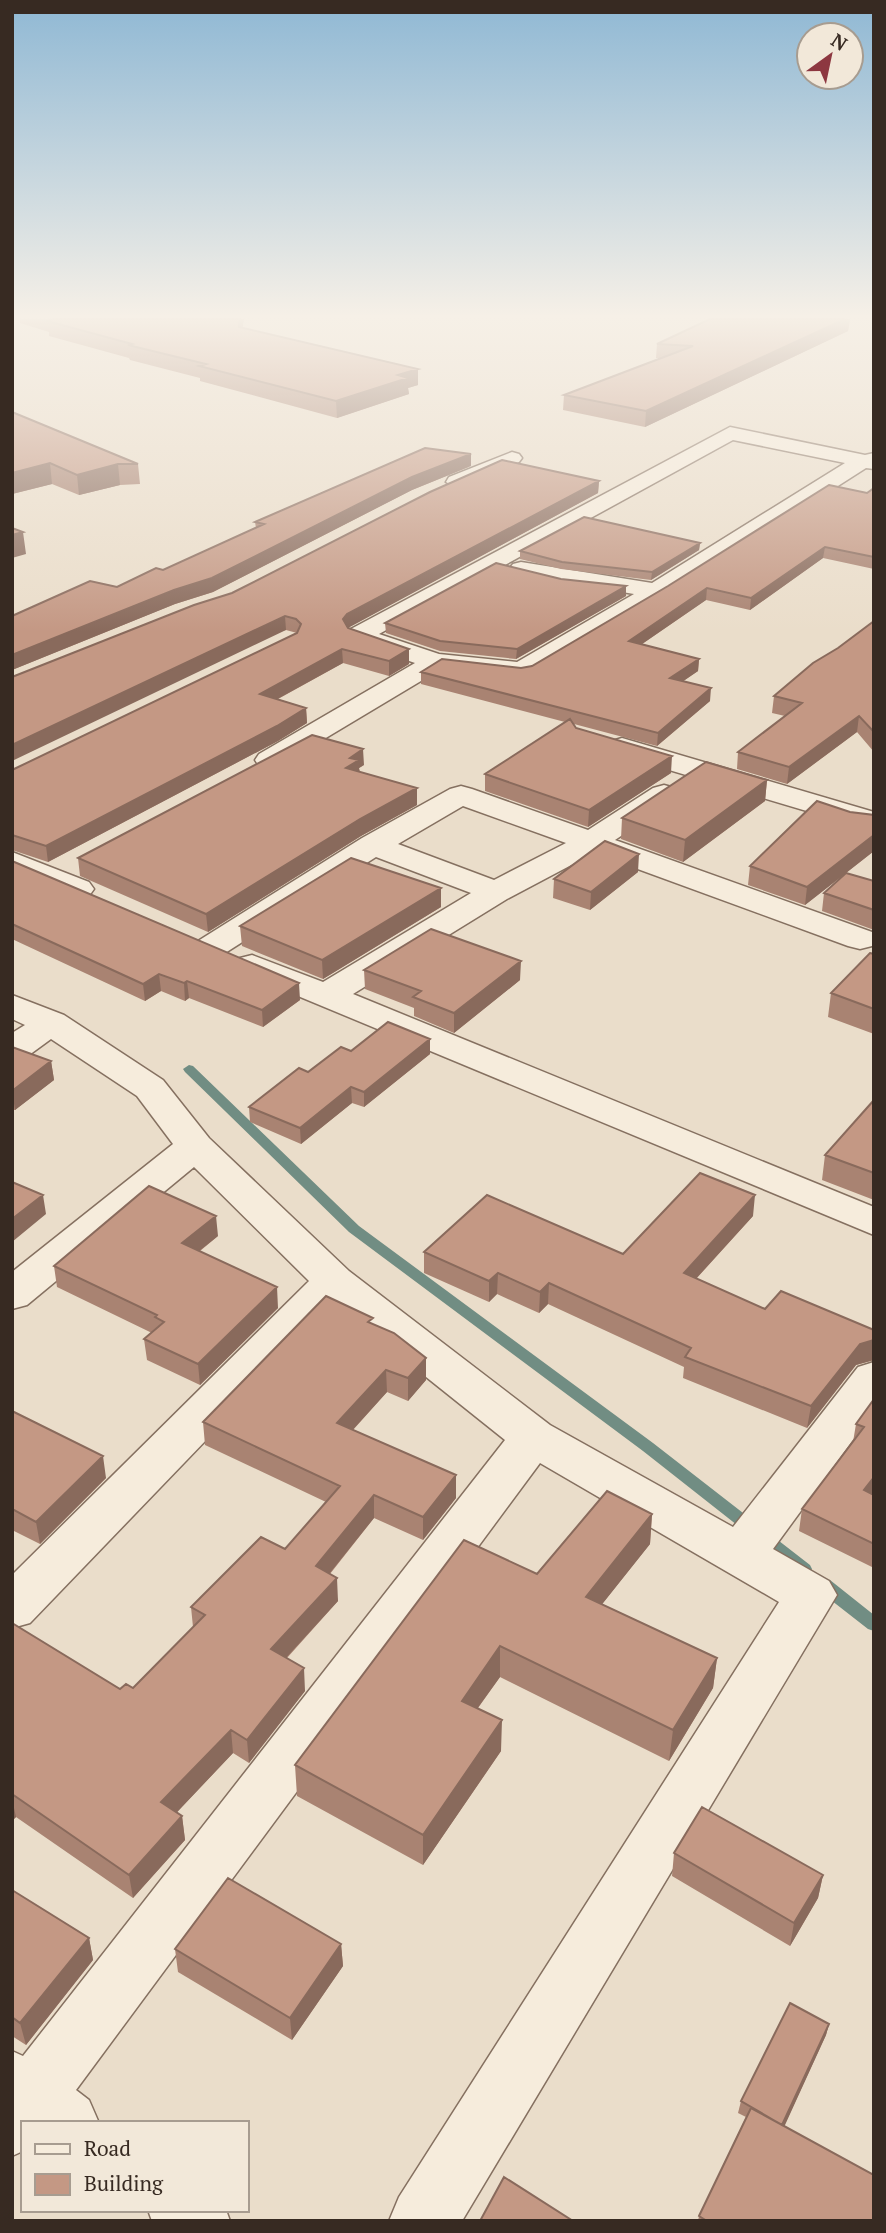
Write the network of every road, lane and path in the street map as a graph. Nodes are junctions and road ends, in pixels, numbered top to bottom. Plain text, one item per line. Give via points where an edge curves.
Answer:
1 (512, 458) dead end
2 (870, 461) edge
3 (432, 492) edge
4 (492, 562) junction
5 (657, 591) junction
6 (436, 661) junction
7 (599, 740) edge
8 (700, 770) junction
9 (242, 775) edge
10 (874, 822) edge
11 (590, 843) junction
12 (373, 845) junction
13 (85, 858) edge
14 (12, 860) edge
15 (48, 877) junction
16 (496, 892) junction
17 (111, 904) edge
18 (860, 939) dead end
19 (326, 995) junction
20 (12, 1006) edge
21 (51, 1023) junction
22 (12, 1050) edge
23 (195, 1146) junction
24 (874, 1222) edge
25 (334, 1281) junction
26 (12, 1295) edge
27 (874, 1378) edge
28 (533, 1437) junction
29 (752, 1540) junction
30 (12, 1608) edge
31 (31, 2106) edge
32 (424, 2221) edge

1 - 3 street
2 - 4 street via 730,433
2 - 5 street
4 - 5 street via 561,579
4 - 6 street via 358,635
5 - 6 street via 520,670
6 - 9 street
7 - 8 street
8 - 10 street
8 - 11 street
11 - 12 street via 461,795
11 - 16 street
11 - 18 street
12 - 16 street
12 - 19 street via 197,942
13 - 15 street
14 - 15 street
15 - 17 street
16 - 19 street
19 - 24 street
20 - 21 street
21 - 22 street
21 - 23 street via 150,1088
23 - 25 street
23 - 26 street
25 - 28 street
25 - 30 street
27 - 29 street
28 - 29 street
28 - 31 street
29 - 32 street via 811,1595

